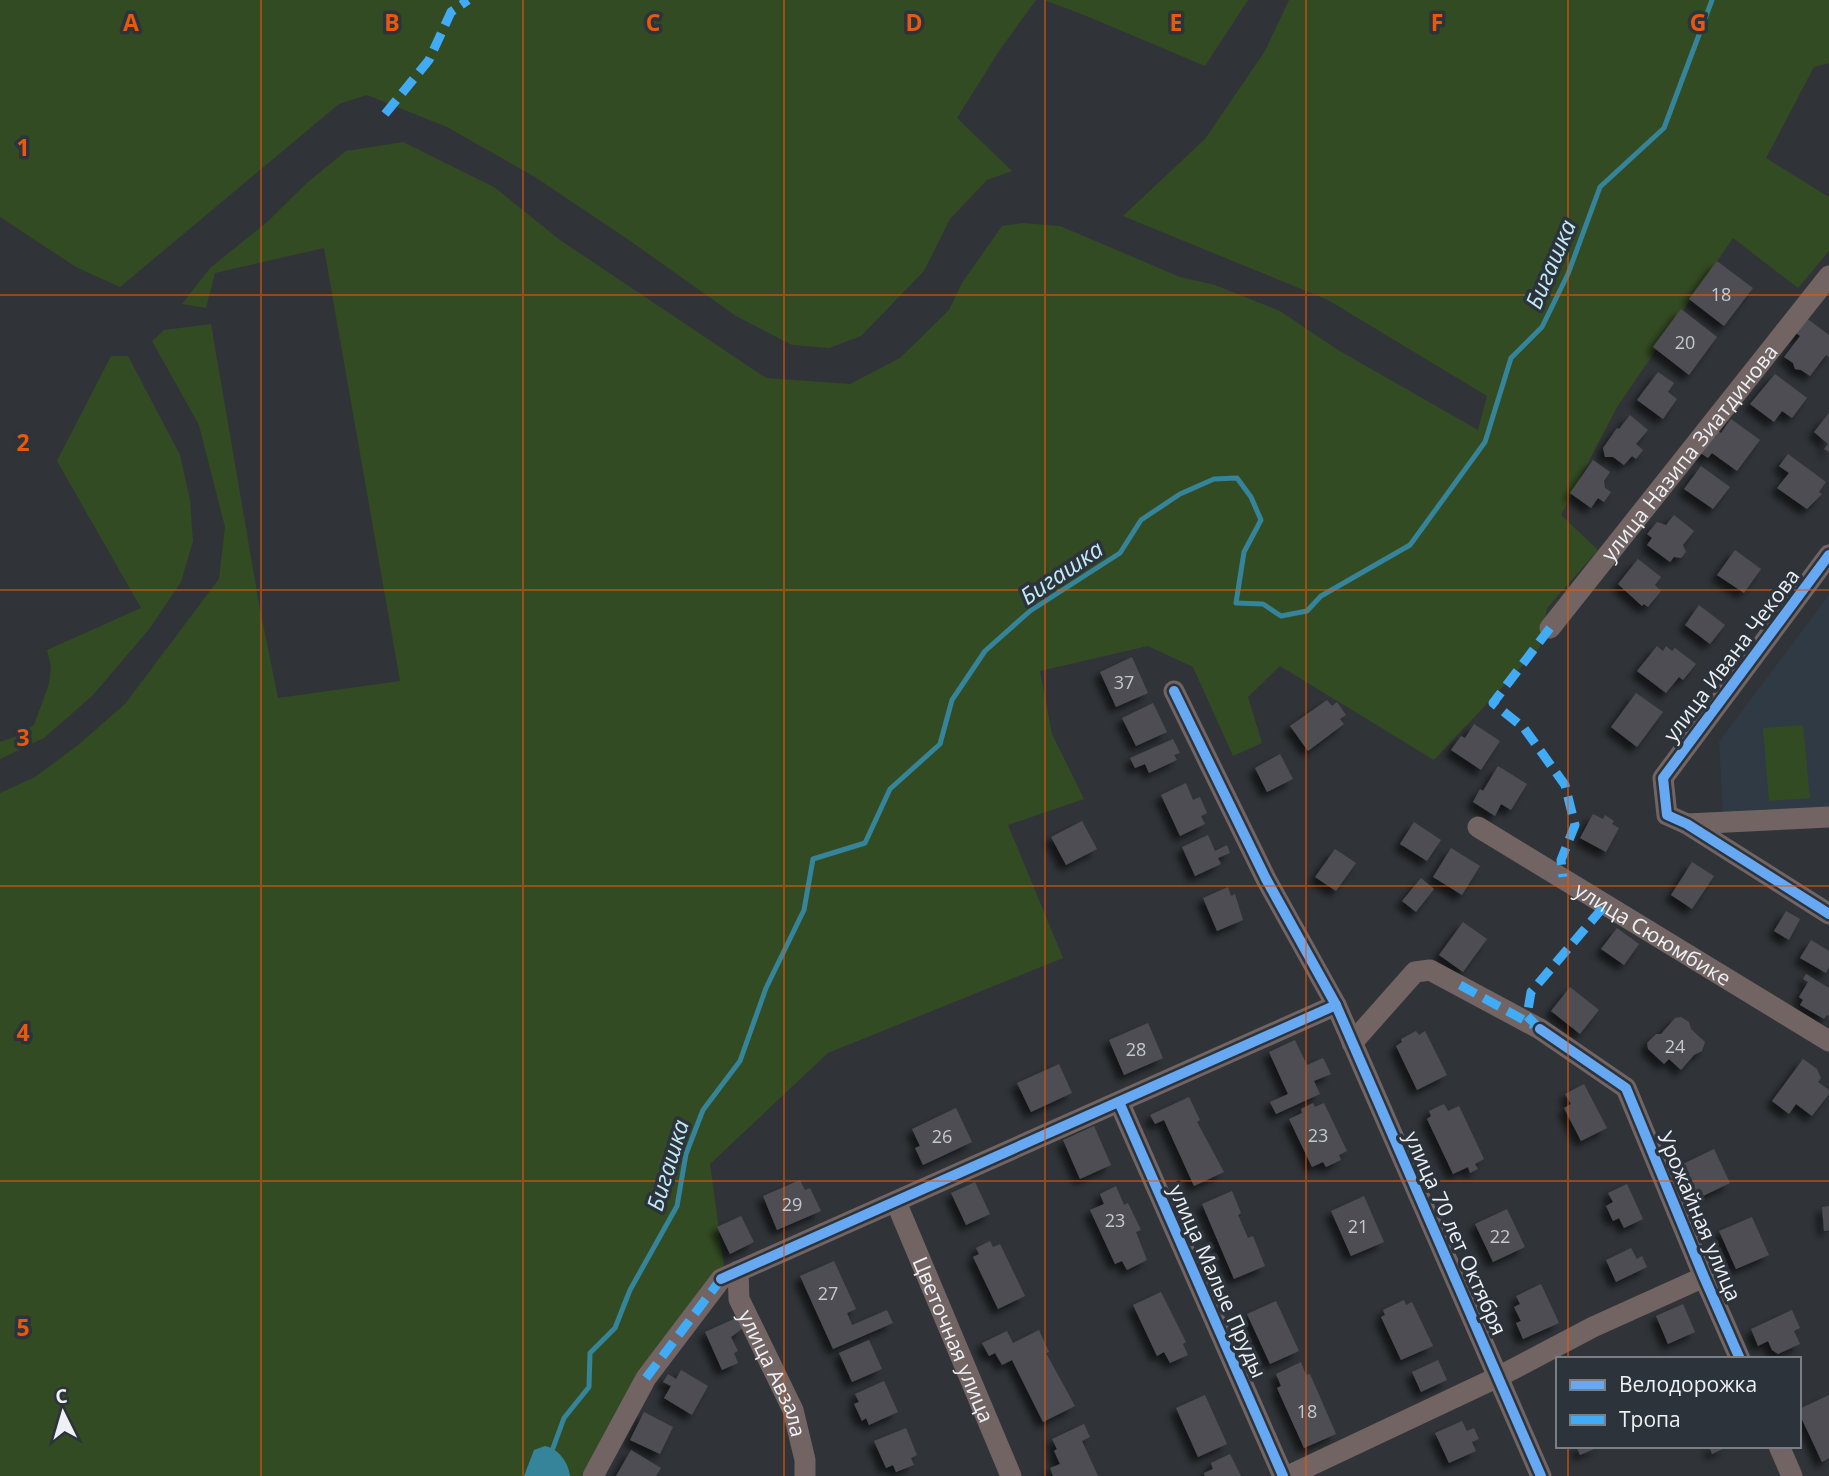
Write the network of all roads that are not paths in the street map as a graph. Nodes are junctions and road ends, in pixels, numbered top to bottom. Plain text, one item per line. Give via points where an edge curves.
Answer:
1 (1829, 276) edge
2 (1829, 555) edge
3 (1550, 628) dead end
4 (1174, 691) dead end
5 (1829, 817) edge
6 (1687, 824) junction
7 (1478, 827) dead end
8 (1829, 914) edge
9 (1336, 1005) junction
10 (1829, 1041) edge
11 (1352, 1043) junction
12 (1119, 1102) junction
13 (896, 1202) junction
14 (729, 1275) junction
15 (1704, 1277) junction
16 (1739, 1357) edge
17 (1498, 1377) junction
18 (1780, 1448) edge
19 (593, 1476) edge
20 (805, 1476) edge
21 (1011, 1476) edge
22 (1285, 1476) edge
23 (1541, 1476) edge
24 (1792, 1476) edge

1 - 3 street, улица Назипа Зиатдинова
2 - 6 street, улица Ивана Чекова via 1663,778 1667,815
4 - 9 street, улица 70 лет Октября via 1266,879
5 - 6 street
6 - 8 street
7 - 10 street, улица Сююмбике
9 - 11 street, улица 70 лет Октября
9 - 12 street
11 - 15 street, Урожайная улица via 1415,972 1430,970 1540,1029 1626,1088
11 - 17 street, улица 70 лет Октября
12 - 13 street
12 - 22 street, улица Малые Пруды
13 - 14 street
13 - 21 street, Цветочная улица
14 - 19 street via 646,1378
14 - 20 street, улица Авзала via 793,1409
15 - 16 street, Урожайная улица
15 - 17 street
17 - 22 street
17 - 23 street, улица 70 лет Октября
18 - 24 street

